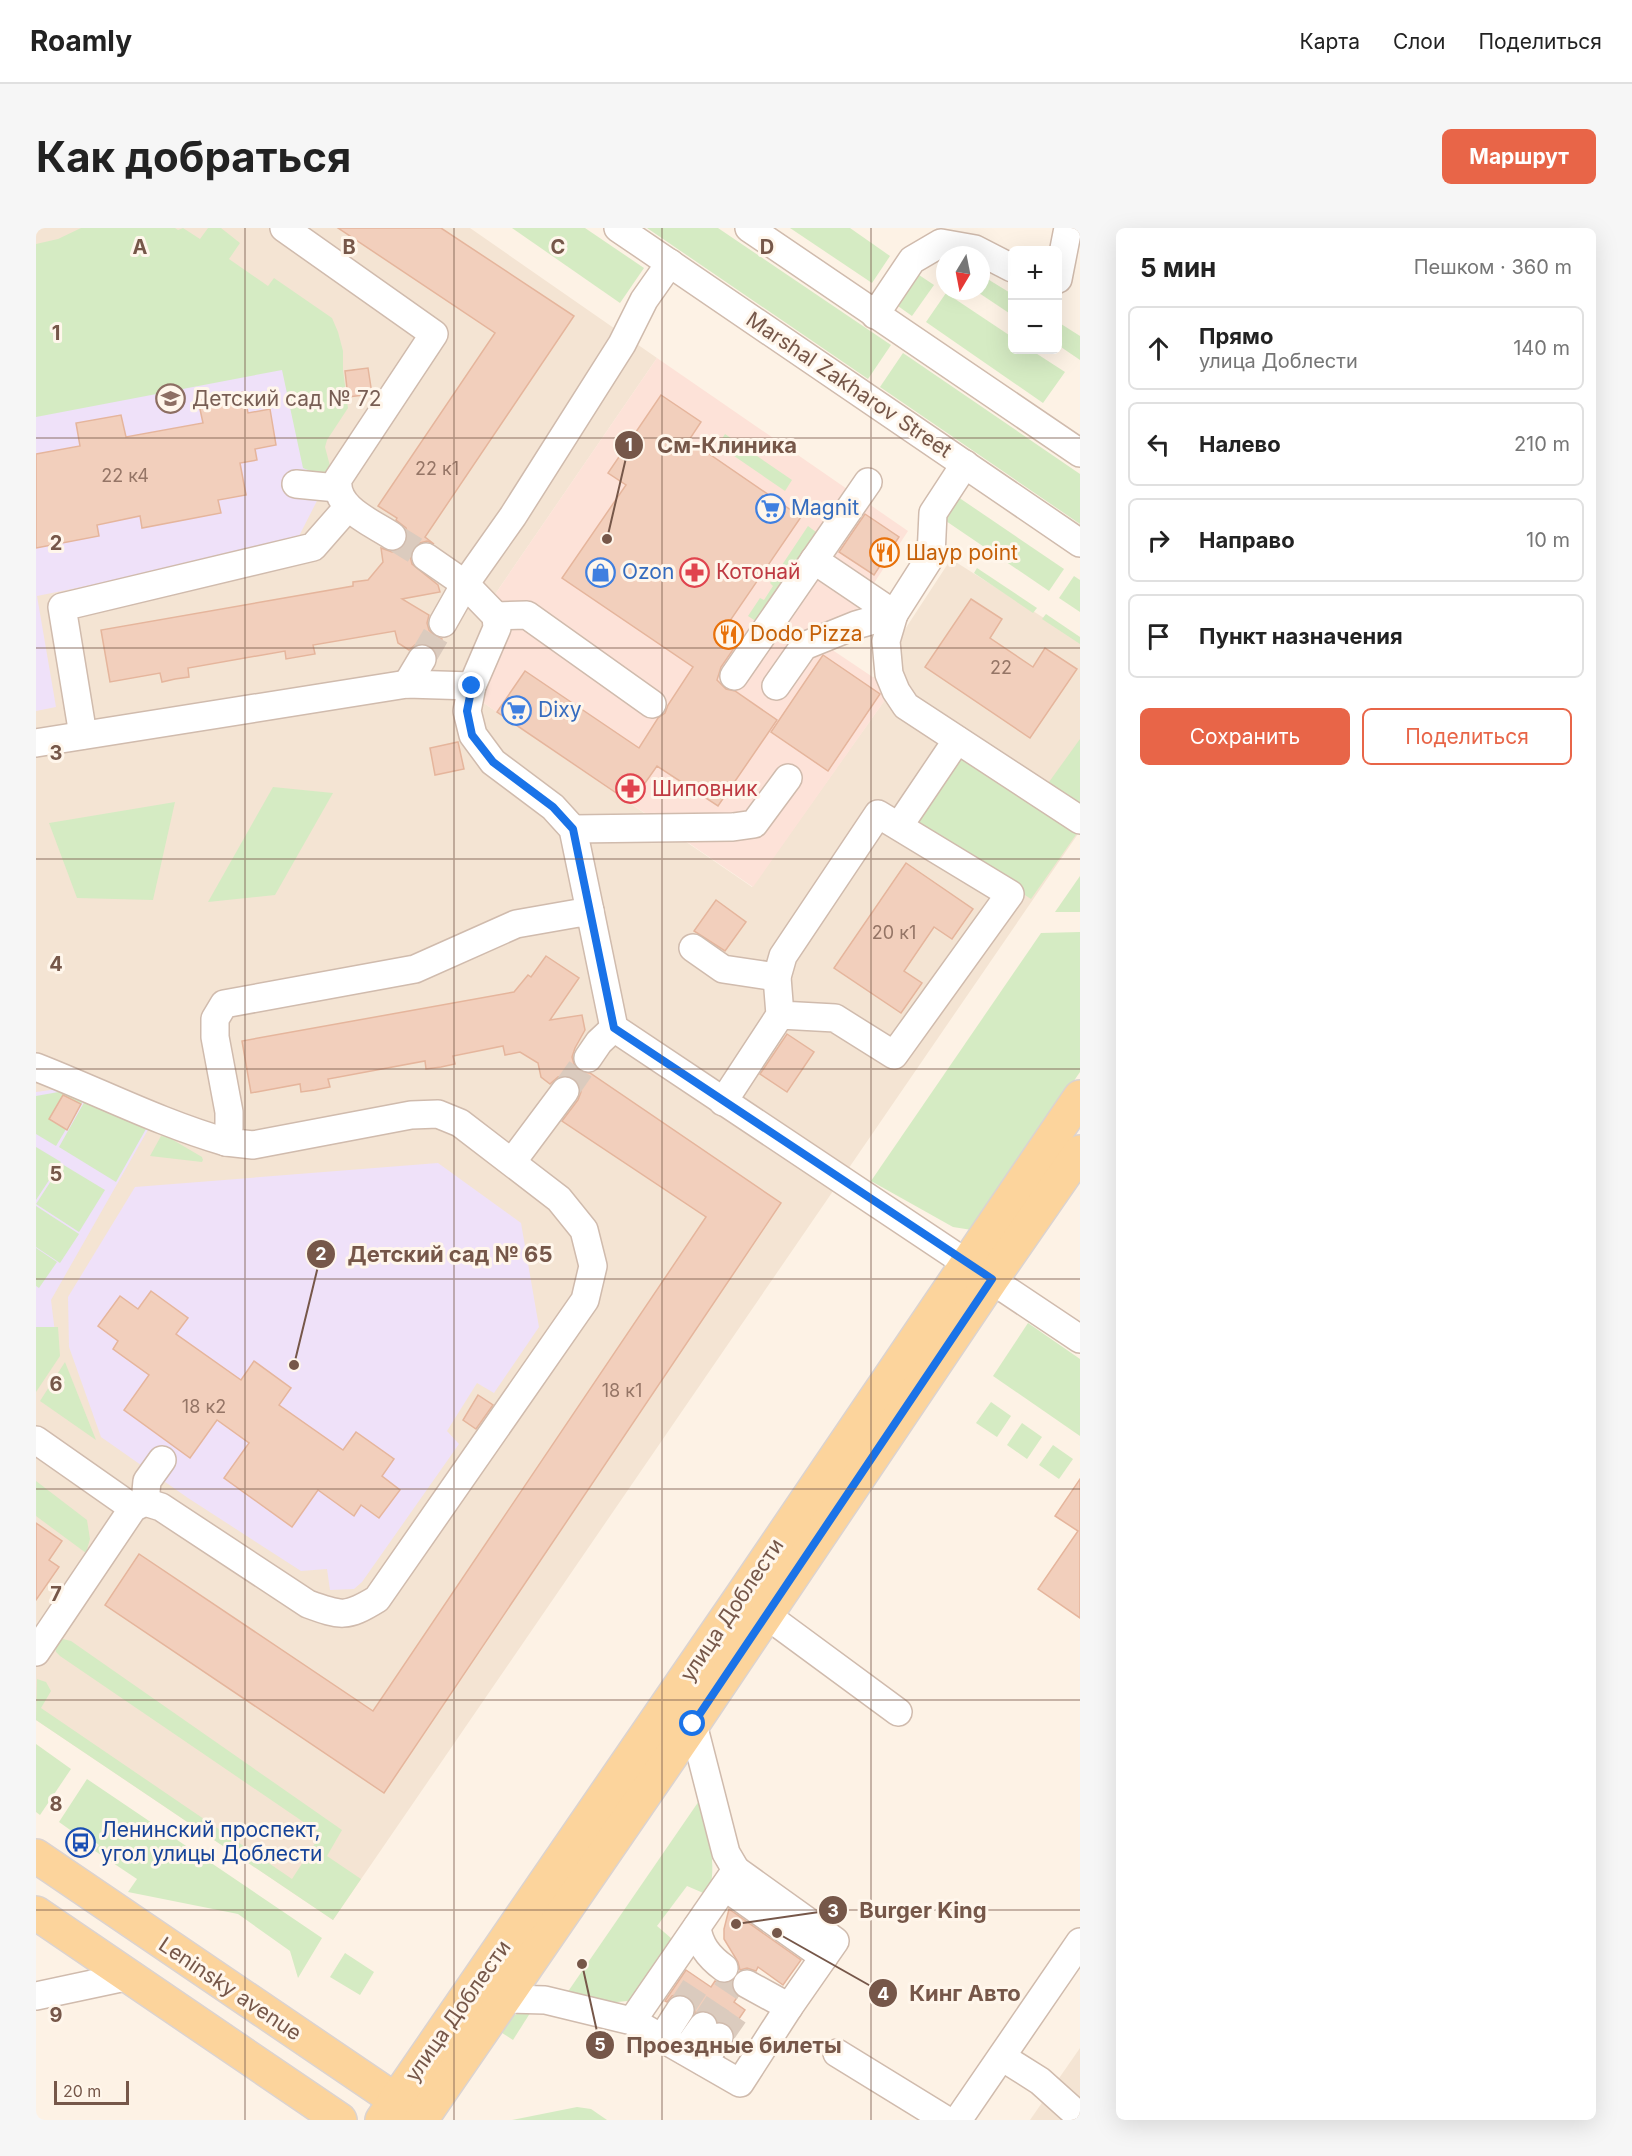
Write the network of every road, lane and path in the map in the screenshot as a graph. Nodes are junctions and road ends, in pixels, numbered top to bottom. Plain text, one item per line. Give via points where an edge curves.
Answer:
1 (284, 228) edge
2 (618, 228) edge
3 (748, 228) edge
4 (1068, 228) edge
5 (1062, 259) edge
6 (670, 263) junction
7 (1008, 266) edge
8 (875, 315) junction
9 (1080, 453) edge
10 (965, 464) junction
11 (868, 482) dead end
12 (296, 484) dead end
13 (342, 498) junction
14 (392, 536) tunnel mouth
15 (1080, 543) edge
16 (426, 557) tunnel mouth
17 (814, 560) junction
18 (465, 584) junction
19 (894, 614) junction
20 (496, 616) junction
21 (443, 623) tunnel mouth
22 (422, 658) tunnel mouth
23 (734, 676) dead end
24 (407, 684) junction
25 (472, 686) junction
26 (776, 686) dead end
27 (652, 704) dead end
28 (83, 735) junction
29 (957, 740) junction
30 (36, 743) edge
31 (788, 777) dead end
32 (1080, 820) edge
33 (898, 826) junction
34 (573, 829) junction
35 (590, 911) junction
36 (693, 948) dead end
37 (777, 977) junction
38 (780, 1015) junction
39 (614, 1028) junction
40 (588, 1058) tunnel mouth
41 (36, 1067) edge
42 (565, 1090) tunnel mouth
43 (1080, 1097) edge
44 (723, 1102) junction
45 (226, 1142) junction
46 (1080, 1152) edge
47 (512, 1162) junction
48 (979, 1271) junction
49 (1080, 1338) edge
50 (36, 1440) edge
51 (162, 1460) dead end
52 (139, 1505) junction
53 (754, 1606) junction
54 (36, 1652) edge
55 (898, 1712) dead end
56 (693, 1724) junction
57 (36, 1856) edge
58 (731, 1879) junction
59 (36, 1913) edge
60 (1080, 1942) edge
61 (130, 1976) junction
62 (746, 1993) dead end
63 (36, 1996) edge
64 (504, 1999) junction
65 (670, 2004) tunnel mouth
66 (789, 2007) junction
67 (645, 2028) junction
68 (711, 2032) tunnel mouth
69 (837, 2053) dead end
70 (1002, 2056) junction
71 (694, 2057) junction
72 (409, 2116) edge
73 (1080, 2117) edge
74 (340, 2120) edge
75 (946, 2120) edge
76 (958, 2120) edge

1 - 13 street via 434,334 338,479
2 - 6 street, Marshal Zakharov Street
3 - 8 street
4 - 5 street
6 - 10 street, Marshal Zakharov Street
6 - 18 street via 532,486
7 - 8 street via 975,249 941,243 912,260
8 - 9 street
10 - 15 street, Marshal Zakharov Street
10 - 19 street via 933,513 931,556
11 - 17 street
12 - 13 street
13 - 14 street
13 - 28 street via 313,547 62,607
16 - 18 street
17 - 19 street
17 - 23 street
18 - 20 street
18 - 21 street
19 - 26 street via 804,646
19 - 29 street via 886,641 889,675 896,691 906,706
20 - 25 street via 497,628
20 - 27 street via 527,615
22 - 24 street
24 - 25 street
24 - 28 street
25 - 34 street via 467,711 472,735 493,762 553,807
28 - 30 street
29 - 32 street
29 - 33 street
31 - 34 street via 754,824
33 - 37 street via 878,814 783,956
33 - 38 street via 1010,894 894,1055 835,1018
34 - 35 street
35 - 39 street
35 - 45 street via 516,924 415,969 224,1004 215,1019 215,1037 229,1112
36 - 37 street via 723,969
37 - 38 street
38 - 44 street
39 - 40 street
39 - 44 street
41 - 45 street via 165,1123
42 - 47 street
43 - 48 main road, улица Доблести
44 - 48 street
45 - 47 street via 253,1145 411,1115 438,1114 460,1123
46 - 48 main road, улица Доблести
47 - 52 street via 559,1199 584,1230 593,1266 585,1300 377,1599 357,1612 334,1613 308,1604 161,1507
48 - 49 street
48 - 53 main road, улица Доблести
50 - 52 street
51 - 52 street via 147,1482
52 - 54 street
53 - 55 street
53 - 56 main road, улица Доблести
53 - 72 main road, улица Доблести
56 - 58 street
56 - 64 main road, улица Доблести
57 - 72 main road, Leninsky avenue
58 - 66 street via 824,1957
58 - 67 street via 702,1957
59 - 61 main road
60 - 70 street
61 - 63 street
61 - 74 main road
62 - 66 street
64 - 67 street via 545,2000
64 - 72 main road, улица Доблести
65 - 67 street
66 - 71 street via 740,2083
67 - 71 street
68 - 71 street
69 - 75 street
70 - 73 street via 1040,2081
70 - 76 street

